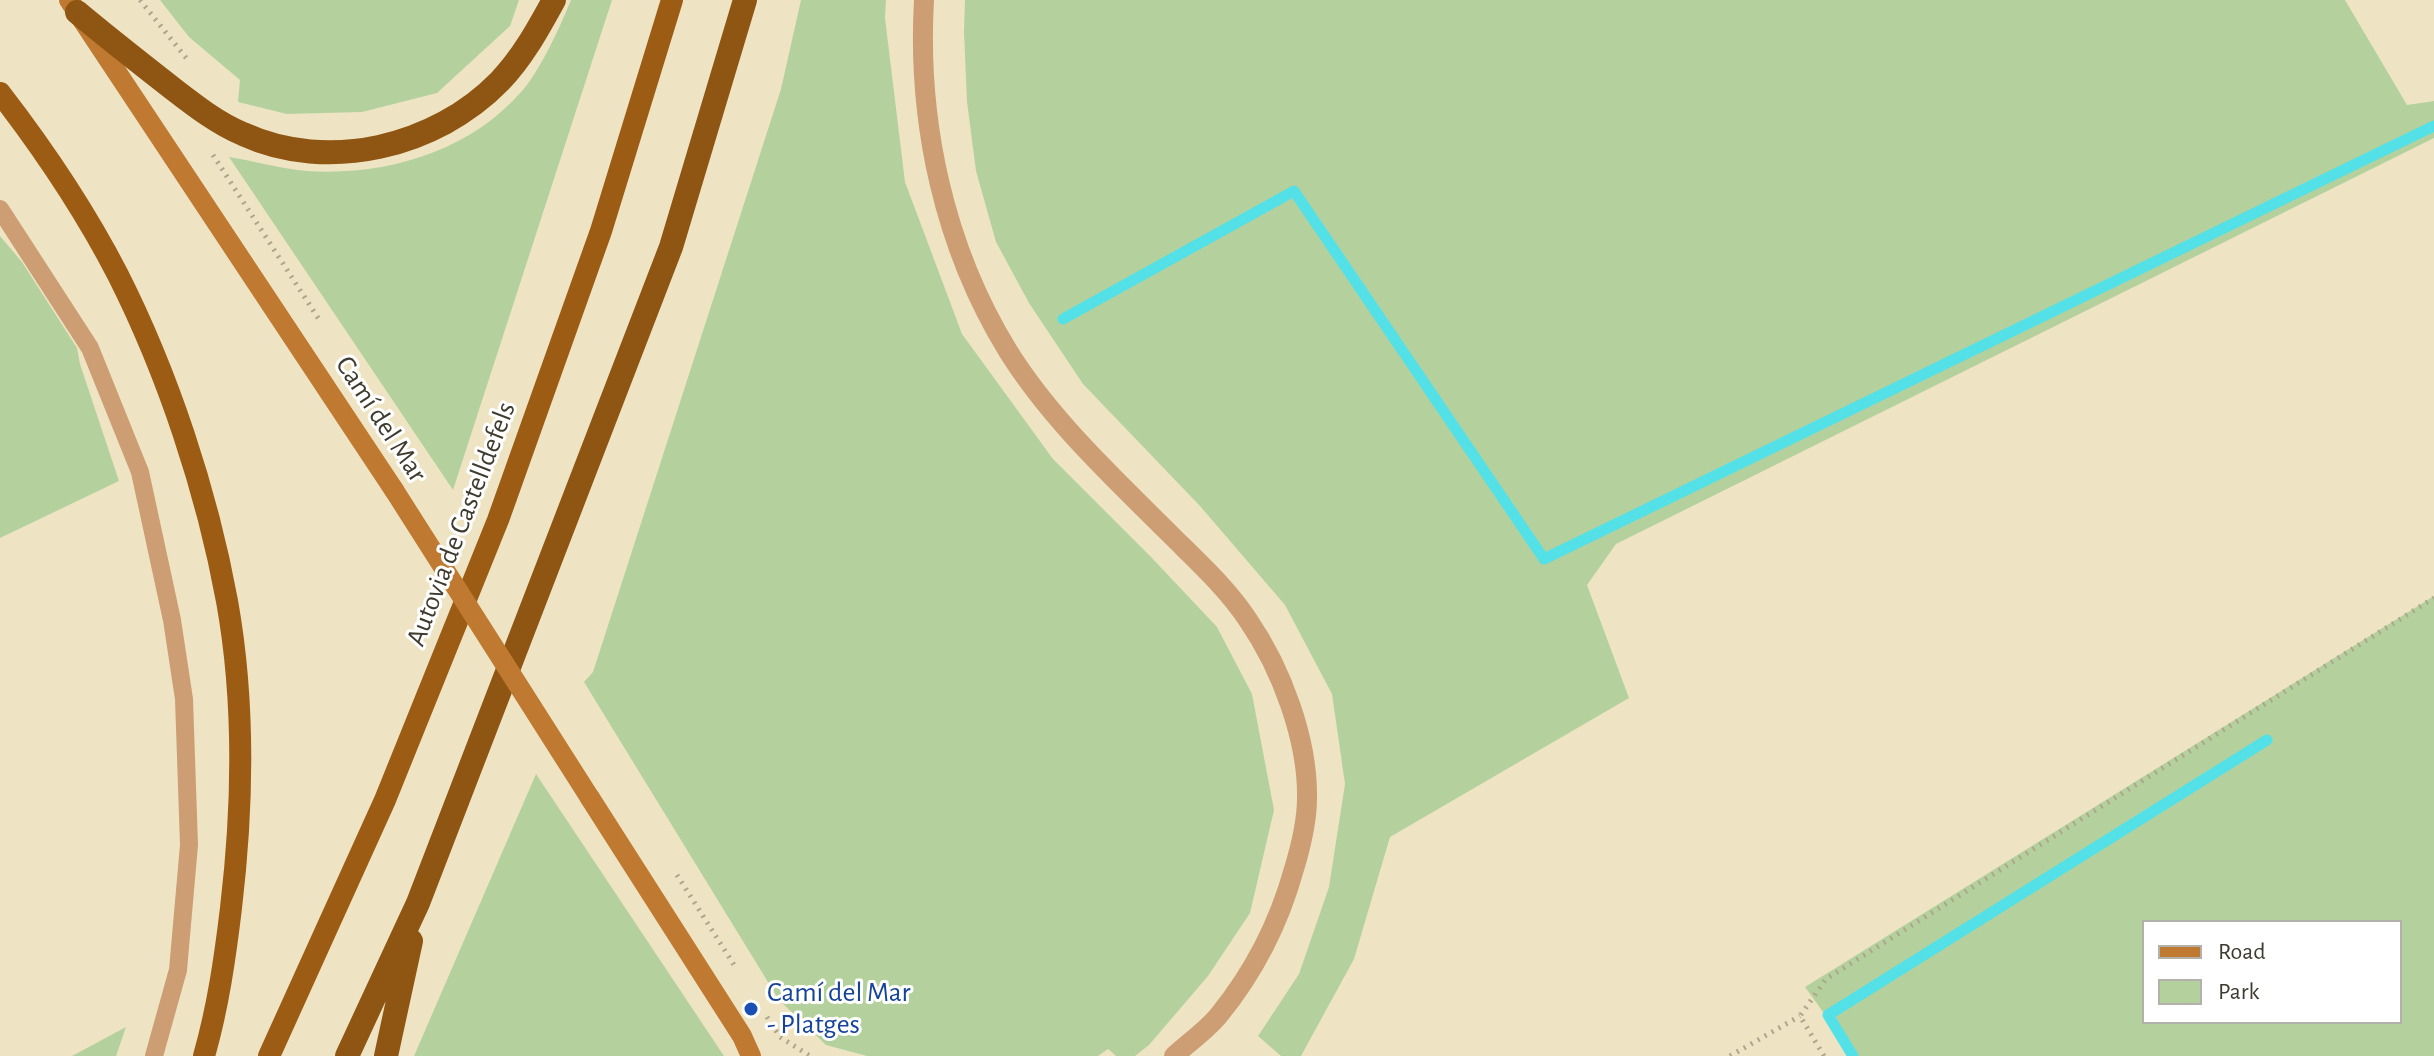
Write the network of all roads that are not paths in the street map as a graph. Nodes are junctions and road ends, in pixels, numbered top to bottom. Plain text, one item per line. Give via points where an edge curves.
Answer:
1 (554, 0) edge
2 (672, 0) edge
3 (745, 0) edge
4 (924, 0) edge
5 (73, 6) edge
6 (0, 93) edge
7 (0, 209) edge
8 (418, 903) junction
9 (742, 1036) junction
10 (154, 1056) edge
11 (204, 1056) edge
12 (269, 1056) edge
13 (347, 1056) edge
14 (386, 1056) edge
15 (751, 1056) edge
16 (763, 1056) edge
17 (1174, 1056) edge

1 - 5 highway via 531,42 473,105 413,138 350,152 306,152 242,134 196,106
2 - 12 highway, Autovia de Castelldefels via 601,231 498,520 385,800
3 - 8 highway via 671,247
4 - 17 street via 923,71 937,180 985,310 1009,353 1065,426 1246,617 1265,647 1295,719 1307,796 1303,837 1283,908 1257,960 1218,1017
5 - 9 main road, Camí del Mar, bridge via 394,490
6 - 11 highway via 75,200 119,276 162,373 204,497 227,602 240,770 237,858 227,946
7 - 10 lane via 90,348 140,472 172,620 184,699 189,845 178,970
8 - 13 highway
8 - 14 highway
9 - 15 main road, Camí del Mar
9 - 16 main road, Camí del Mar

